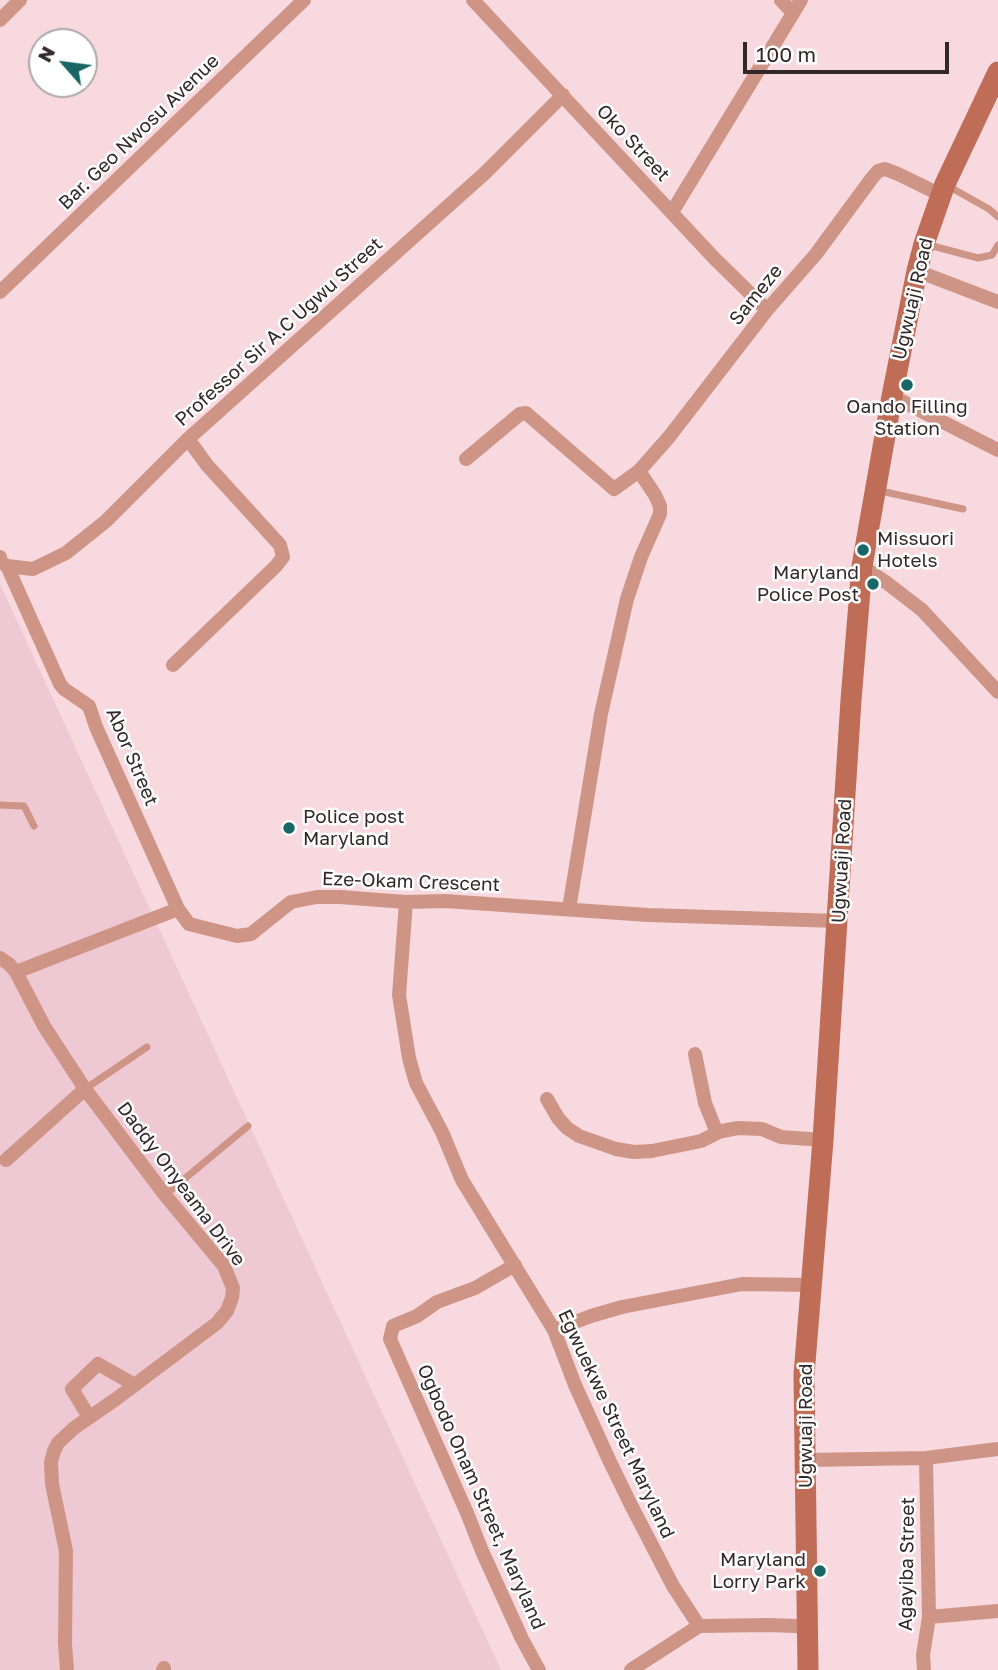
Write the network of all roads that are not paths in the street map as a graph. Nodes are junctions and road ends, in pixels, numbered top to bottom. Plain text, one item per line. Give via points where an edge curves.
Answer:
1 (20, 0) edge
2 (304, 0) edge
3 (473, 0) edge
4 (781, 0) edge
5 (801, 0) edge
6 (793, 13) junction
7 (0, 20) edge
8 (998, 72) edge
9 (563, 95) junction
10 (992, 101) edge
11 (943, 189) junction
12 (672, 212) junction
13 (998, 217) edge
14 (924, 244) junction
15 (998, 245) edge
16 (917, 271) junction
17 (0, 292) edge
18 (998, 302) edge
19 (767, 310) junction
20 (892, 396) junction
21 (188, 439) junction
22 (998, 450) edge
23 (466, 459) dead end
24 (639, 471) junction
25 (876, 490) junction
26 (963, 509) dead end
27 (4, 562) edge
28 (862, 566) junction
29 (173, 664) dead end
30 (998, 692) edge
31 (0, 805) edge
32 (34, 827) dead end
33 (406, 902) junction
34 (178, 909) junction
35 (569, 909) junction
36 (838, 920) junction
37 (0, 958) edge
38 (16, 972) junction
39 (148, 1048) dead end
40 (695, 1054) dead end
41 (85, 1089) junction
42 (547, 1099) dead end
43 (248, 1126) dead end
44 (717, 1132) junction
45 (823, 1140) junction
46 (6, 1160) dead end
47 (165, 1195) junction
48 (515, 1265) junction
49 (811, 1285) junction
50 (554, 1330) junction
51 (135, 1385) junction
52 (89, 1417) junction
53 (998, 1449) edge
54 (926, 1458) junction
55 (806, 1460) junction
56 (998, 1611) edge
57 (929, 1617) junction
58 (699, 1626) junction
59 (807, 1629) junction
60 (67, 1670) edge
61 (539, 1670) edge
62 (631, 1670) edge
63 (808, 1670) edge
64 (923, 1670) edge

1 - 7 street
2 - 17 street, Bar. Geo Nwosu Avenue
3 - 9 street, Oko Street
4 - 6 street
5 - 6 street
6 - 12 street
8 - 10 main road, Ugwuaji Road
9 - 12 street, Oko Street
9 - 21 street, Professor Sir A.C Ugwu Street via 485,173
10 - 11 main road, Ugwuaji Road
11 - 13 lane
11 - 14 main road, Ugwuaji Road
11 - 19 street, Sameze via 885,169 878,172
12 - 19 street, Oko Street
14 - 15 lane via 978,258 992,255
14 - 16 main road, Ugwuaji Road
16 - 18 street
16 - 20 main road, Ugwuaji Road
19 - 24 street, Sameze
20 - 22 street
20 - 25 main road, Ugwuaji Road
21 - 27 street, Professor Sir A.C Ugwu Street via 106,521 66,553 33,569
21 - 29 street via 280,545 283,557
23 - 24 street, Sameze via 526,413 614,489
24 - 35 street via 655,495 660,514 624,612 601,714
25 - 26 lane
25 - 28 main road, Ugwuaji Road
27 - 34 street, Abor Street via 60,684 89,706
28 - 30 street via 922,610
28 - 36 main road, Ugwuaji Road
31 - 32 lane via 24,806
33 - 34 street, Eze-Okam Crescent via 340,897 291,901 251,934 237,936 189,924
33 - 35 street, Eze-Okam Crescent
33 - 48 street, Egwuekwe Street Maryland via 399,995 412,1072 462,1180
34 - 38 street
35 - 36 street, Eze-Okam Crescent
36 - 45 main road, Ugwuaji Road
37 - 38 street, Daddy Onyeama Drive
38 - 41 street, Daddy Onyeama Drive
39 - 41 lane
40 - 44 street via 705,1103
41 - 46 street
41 - 47 street, Daddy Onyeama Drive
42 - 44 street via 567,1128 625,1152 671,1148
43 - 47 lane
44 - 45 street via 762,1129 781,1138
45 - 49 main road, Ugwuaji Road
47 - 51 street, Daddy Onyeama Drive via 224,1266 232,1298 217,1323
48 - 50 street, Egwuekwe Street Maryland
48 - 61 street, Ogbodo Onam Street, Maryland via 393,1326 390,1339
49 - 50 street via 742,1284 622,1307
49 - 55 main road, Ugwuaji Road via 804,1374
50 - 58 street, Egwuekwe Street Maryland via 631,1505
51 - 52 street, Daddy Onyeama Drive
51 - 52 street via 98,1364 72,1389
52 - 60 street, Daddy Onyeama Drive via 58,1443 51,1462 51,1484 66,1551
53 - 54 street
54 - 55 street
54 - 57 street, Agayiba Street
55 - 59 main road, Ugwuaji Road
56 - 57 street
57 - 64 street, Agayiba Street
58 - 59 street
58 - 62 street
59 - 63 main road, Ugwuaji Road

